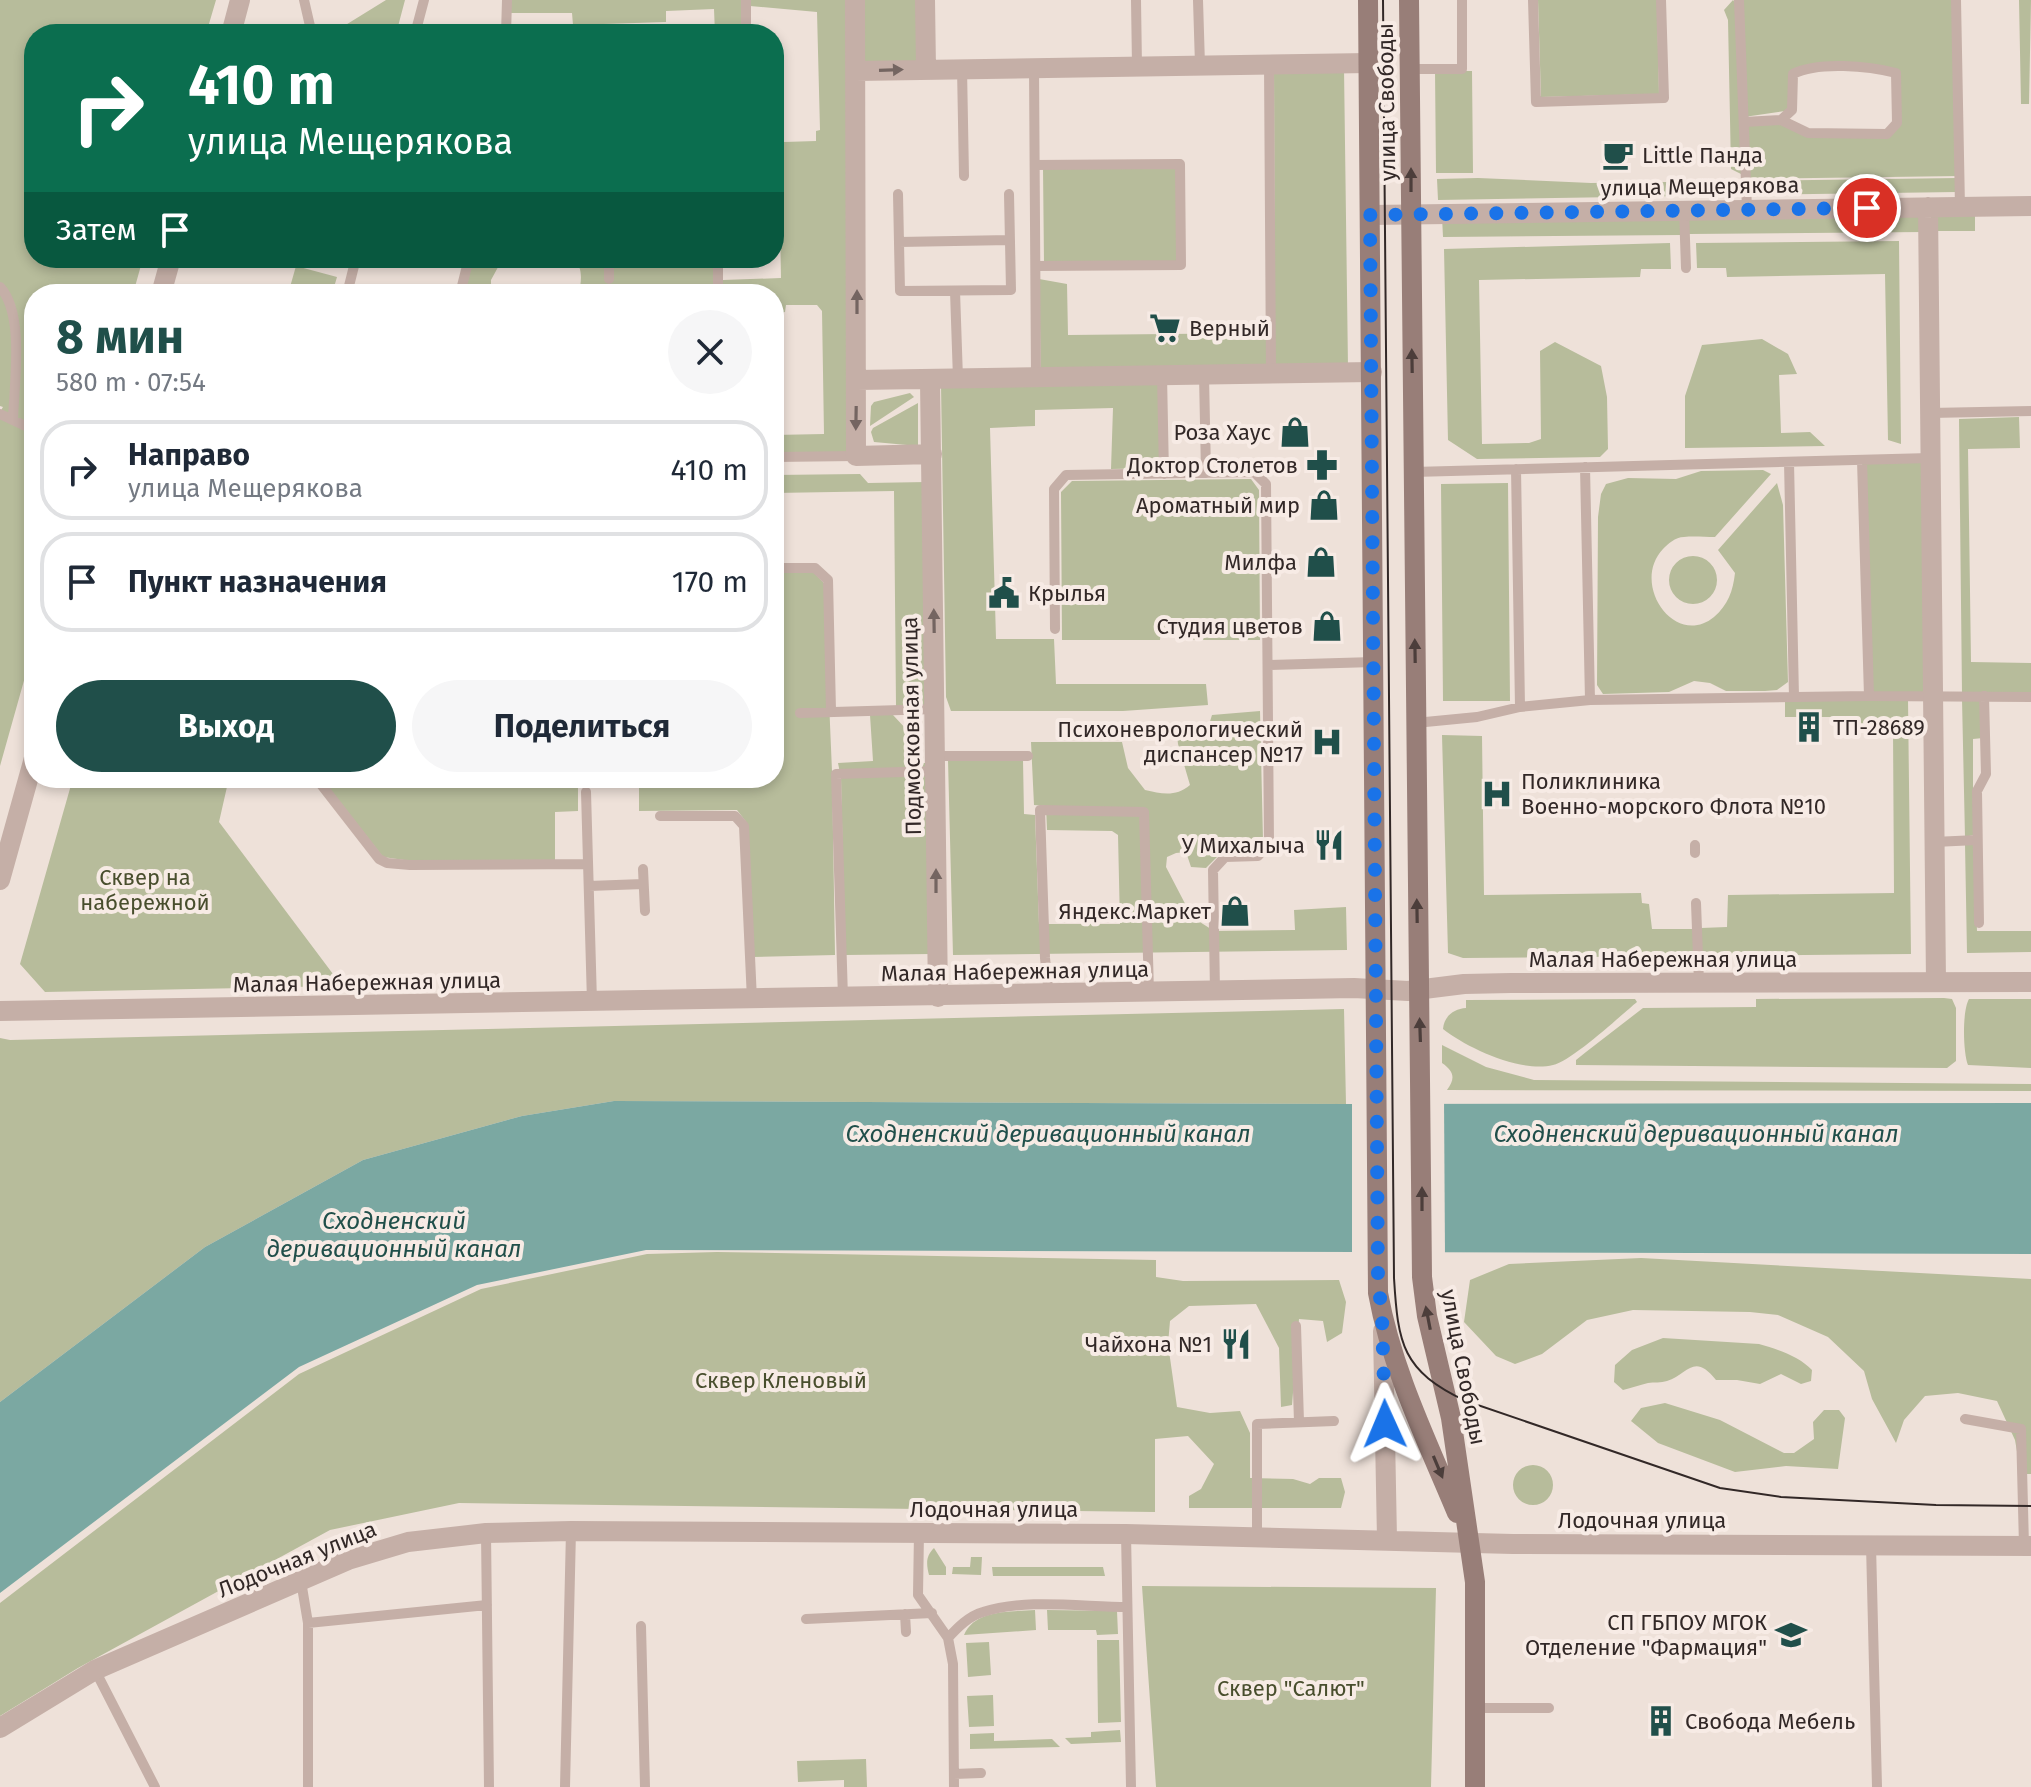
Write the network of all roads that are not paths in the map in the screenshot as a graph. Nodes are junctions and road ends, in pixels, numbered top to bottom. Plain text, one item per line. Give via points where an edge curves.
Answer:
1 (240, 0) edge
2 (304, 0) edge
3 (424, 0) edge
4 (507, 0) edge
5 (746, 0) edge
6 (855, 0) edge
7 (925, 0) edge
8 (1136, 0) edge
9 (1198, 0) edge
10 (1368, 0) edge
11 (1409, 0) edge
12 (1462, 0) edge
13 (1533, 0) edge
14 (1661, 0) edge
15 (1739, 0) edge
16 (1956, 0) edge
17 (234, 24) edge
18 (310, 24) edge
19 (418, 24) edge
20 (506, 24) edge
21 (746, 24) edge
22 (1369, 63) junction
23 (1269, 64) junction
24 (1200, 65) junction
25 (1137, 66) junction
26 (962, 68) junction
27 (1034, 68) junction
28 (926, 69) junction
29 (1410, 69) junction
30 (856, 71) junction
31 (1781, 120) junction
32 (1744, 122) junction
33 (1035, 165) junction
34 (964, 176) dead end
35 (898, 194) dead end
36 (1009, 194) dead end
37 (2031, 206) edge
38 (1928, 207) junction
39 (1960, 207) junction
40 (1747, 209) junction
41 (1684, 210) junction
42 (1411, 214) junction
43 (1370, 215) junction
44 (1010, 240) junction
45 (899, 242) junction
46 (1036, 266) junction
47 (609, 268) edge
48 (1686, 268) dead end
49 (609, 279) dead end
50 (0, 287) edge
51 (955, 291) junction
52 (1372, 372) junction
53 (1271, 373) junction
54 (1162, 375) junction
55 (1204, 375) junction
56 (1036, 377) junction
57 (958, 379) junction
58 (857, 380) junction
59 (930, 380) junction
60 (2031, 411) edge
61 (1930, 413) junction
62 (0, 414) edge
63 (13, 420) junction
64 (24, 425) edge
65 (932, 454) junction
66 (856, 456) junction
67 (784, 457) edge
68 (1930, 458) junction
69 (1862, 460) junction
70 (1789, 462) junction
71 (1585, 467) junction
72 (1516, 469) junction
73 (1413, 472) junction
74 (1206, 473) junction
75 (1164, 474) junction
76 (784, 568) edge
77 (1055, 629) dead end
78 (1374, 662) junction
79 (1268, 665) junction
80 (1932, 695) junction
81 (1869, 696) junction
82 (1984, 696) junction
83 (1794, 697) junction
84 (2031, 697) edge
85 (1590, 700) junction
86 (1520, 707) junction
87 (935, 709) junction
88 (831, 711) junction
89 (800, 713) dead end
90 (1415, 723) junction
91 (1028, 756) dead end
92 (936, 764) junction
93 (26, 788) edge
94 (324, 788) edge
95 (586, 792) dead end
96 (660, 816) dead end
97 (1977, 840) junction
98 (1934, 842) junction
99 (588, 864) junction
100 (643, 869) dead end
101 (0, 880) edge
102 (643, 884) junction
103 (589, 886) junction
104 (1696, 903) dead end
105 (645, 911) dead end
106 (1979, 923) dead end
107 (1936, 982) junction
108 (2031, 982) edge
109 (1699, 983) junction
110 (1376, 989) junction
111 (1419, 989) junction
112 (1215, 992) junction
113 (1149, 993) junction
114 (1049, 995) junction
115 (938, 997) junction
116 (843, 998) junction
117 (752, 1000) junction
118 (592, 1002) junction
119 (0, 1011) edge
120 (1382, 1316) junction
121 (1296, 1326) dead end
122 (1965, 1419) dead end
123 (1334, 1421) dead end
124 (1299, 1422) junction
125 (571, 1531) junction
126 (919, 1532) junction
127 (486, 1533) junction
128 (1126, 1534) junction
129 (1257, 1536) junction
130 (1387, 1539) junction
131 (1470, 1542) junction
132 (1871, 1545) junction
133 (2027, 1546) edge
134 (301, 1581) junction
135 (487, 1605) junction
136 (1127, 1607) junction
137 (932, 1613) junction
138 (905, 1614) junction
139 (806, 1619) dead end
140 (308, 1623) junction
141 (641, 1626) dead end
142 (906, 1632) dead end
143 (948, 1638) junction
144 (95, 1670) junction
145 (1475, 1708) junction
146 (1549, 1708) dead end
147 (0, 1728) edge
148 (981, 1773) dead end
149 (954, 1774) junction
150 (155, 1787) edge
151 (308, 1787) edge
152 (489, 1787) edge
153 (565, 1787) edge
154 (645, 1787) edge
155 (954, 1787) edge
156 (1131, 1787) edge
157 (1475, 1787) edge
158 (1877, 1787) edge

1 - 17 street
2 - 18 lane
3 - 19 lane
4 - 20 lane
5 - 21 lane
6 - 30 street
7 - 28 street
8 - 25 lane
9 - 24 lane
10 - 22 main road, улица Свободы
11 - 29 main road, улица Свободы
12 - 29 lane via 1462,69
13 - 14 lane via 1536,102 1664,98
15 - 32 lane
16 - 39 lane
22 - 23 street
22 - 43 main road, улица Свободы
23 - 24 street
23 - 53 lane
24 - 25 street
25 - 27 street
26 - 27 street
26 - 28 street
26 - 34 lane
27 - 33 lane
30 -> 28 street
42 -> 29 main road, улица Свободы
58 -> 30 street
31 - 31 lane via 1808,133 1887,134 1897,123 1896,73 1806,67 1793,74 1792,110
31 - 32 lane
32 - 40 lane
33 - 46 lane
33 - 46 lane via 1180,164 1181,265
35 - 45 lane
36 - 44 lane
37 - 39 street, улица Мещерякова
38 - 39 street, улица Мещерякова
38 - 40 street, улица Мещерякова
38 - 61 street
40 - 41 street, улица Мещерякова
41 - 42 street, улица Мещерякова
41 - 48 lane
42 - 43 street, улица Мещерякова
73 -> 42 main road, улица Свободы
43 - 52 main road, улица Свободы
44 - 45 lane
44 - 51 lane via 1011,290
45 - 51 lane via 900,291
46 - 56 lane
47 - 49 lane
50 - 63 lane via 10,301 15,333
51 - 57 lane
52 - 53 street
52 - 78 main road, улица Свободы
53 - 55 street
54 - 55 street
54 - 56 street
54 - 75 lane
55 - 74 lane
56 - 57 street
57 - 59 street
58 - 59 street
58 -> 66 street
59 - 65 street, Подмосковная улица
60 - 61 lane
61 - 68 street
62 - 63 lane
63 - 64 lane
65 - 66 street
87 -> 65 street, Подмосковная улица
66 - 67 lane
68 - 69 lane
68 - 80 street
69 - 70 lane
69 - 81 lane
70 - 71 lane
70 - 83 lane
71 - 72 lane
71 - 85 lane
72 - 73 lane
72 - 86 lane
90 -> 73 main road, улица Свободы
74 - 75 lane
74 - 79 lane via 1254,472 1266,484
75 - 77 lane via 1066,475 1054,489
76 - 88 lane via 815,568 828,580
78 - 79 lane
78 - 110 main road, улица Свободы
79 - 112 lane via 1269,843 1258,856 1225,857 1213,870
80 - 81 lane
80 - 82 lane
80 - 98 street
81 - 83 lane
82 - 84 lane
82 - 97 lane via 1986,774 1977,791
83 - 85 lane
85 - 86 lane
86 - 90 lane
87 - 88 lane
87 - 92 street, Подмосковная улица
88 - 89 lane
111 -> 90 main road, улица Свободы
91 - 92 lane
115 -> 92 street, Подмосковная улица
92 - 116 lane via 836,774
93 - 101 street
94 - 99 lane via 387,863
95 - 99 lane
96 - 117 lane via 735,816 744,826
97 - 98 lane
97 - 106 lane
98 - 107 street
99 - 103 lane
100 - 102 lane
102 - 103 lane
102 - 105 lane
103 - 118 lane
104 - 109 lane
107 - 108 street, Малая Набережная улица
107 - 109 street, Малая Набережная улица
109 - 111 street, Малая Набережная улица via 1464,984
110 - 111 street, Малая Набережная улица
110 - 112 street, Малая Набережная улица
110 - 120 main road, улица Свободы
131 -> 111 main road, улица Свободы via 1422,1277
112 - 113 street, Малая Набережная улица
113 - 114 street, Малая Набережная улица
113 - 114 lane via 1144,812 1040,810
114 - 115 street, Малая Набережная улица
115 - 116 street, Малая Набережная улица
116 - 117 street, Малая Набережная улица
117 - 118 street, Малая Набережная улица
118 - 119 street, Малая Набережная улица
120 - 130 street, улица Свободы
120 -> 131 main road, улица Свободы via 1402,1379
121 - 124 lane
122 - 133 lane via 2021,1429
123 - 124 lane
124 - 129 lane via 1257,1424
125 - 126 street, Лодочная улица
125 - 127 street, Лодочная улица
125 - 153 lane
126 - 128 street, Лодочная улица
126 - 137 lane via 918,1595
127 - 134 street, Лодочная улица via 408,1542
127 - 135 lane
128 - 129 street, Лодочная улица
128 - 136 lane
129 - 130 street, Лодочная улица
130 - 131 street, Лодочная улица
131 - 132 street, Лодочная улица
131 - 145 main road, улица Свободы
132 - 133 street, Лодочная улица
132 - 158 lane
134 - 140 lane
134 - 144 street, Лодочная улица
135 - 140 lane
135 - 152 lane
136 - 143 lane via 1019,1606 982,1612
136 - 156 lane
137 - 138 lane
137 - 143 lane
138 - 139 lane
138 - 142 lane
140 - 151 lane
141 - 154 lane
143 - 149 lane
144 - 147 street, Лодочная улица
144 - 150 lane
145 - 146 lane
145 - 157 main road, улица Свободы
148 - 149 lane
149 - 155 lane

